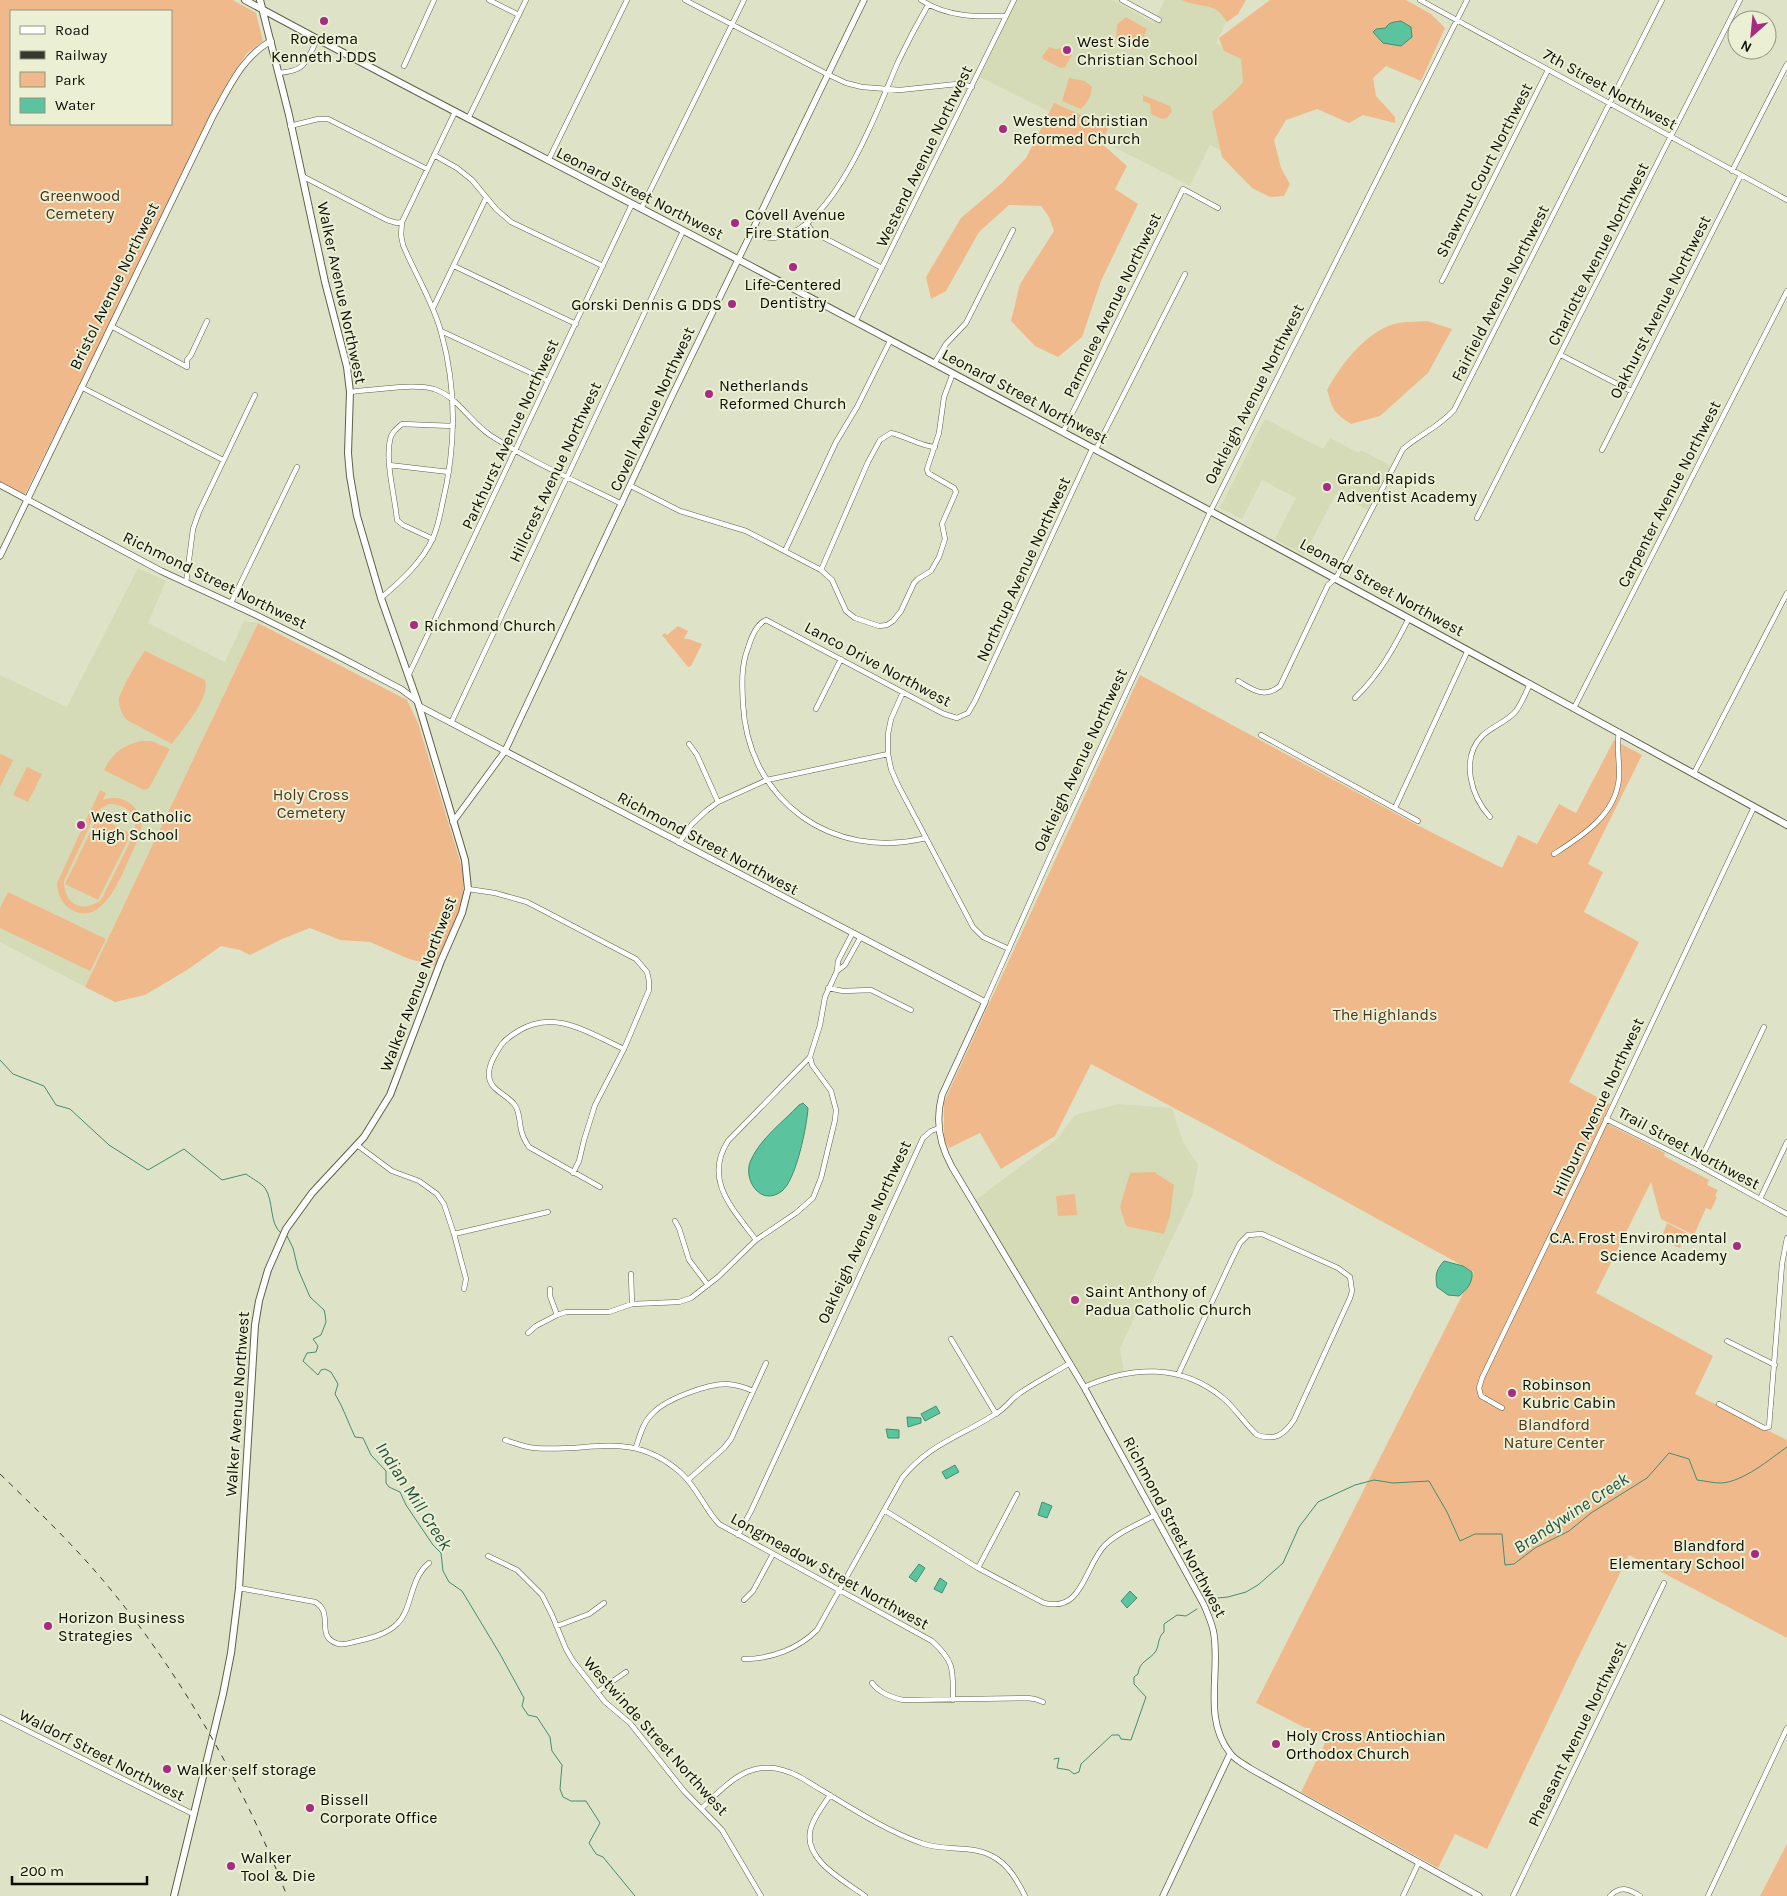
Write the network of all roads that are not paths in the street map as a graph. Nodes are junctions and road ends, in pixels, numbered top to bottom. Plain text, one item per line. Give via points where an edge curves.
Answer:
1 (245, 0) edge
2 (260, 0) edge
3 (434, 0) edge
4 (489, 0) edge
5 (526, 0) edge
6 (627, 0) edge
7 (685, 0) edge
8 (744, 0) edge
9 (864, 0) edge
10 (921, 0) edge
11 (1014, 0) edge
12 (1122, 0) edge
13 (1420, 0) edge
14 (1467, 0) edge
15 (1662, 0) edge
16 (1740, 0) edge
17 (928, 5) junction
18 (261, 9) junction
19 (519, 15) junction
20 (1006, 16) junction
21 (1159, 20) dead end
22 (1458, 20) junction
23 (732, 25) junction
24 (317, 40) junction
25 (271, 41) junction
26 (1787, 64) edge
27 (404, 66) dead end
28 (1548, 70) junction
29 (278, 73) junction
30 (827, 74) junction
31 (972, 87) junction
32 (886, 90) junction
33 (1609, 103) junction
34 (455, 112) junction
35 (468, 119) junction
36 (290, 126) junction
37 (1671, 137) junction
38 (434, 155) junction
39 (548, 160) junction
40 (426, 169) junction
41 (1732, 171) junction
42 (302, 176) junction
43 (1741, 176) junction
44 (486, 198) junction
45 (1787, 200) edge
46 (632, 204) junction
47 (1218, 208) dead end
48 (641, 209) junction
49 (402, 222) junction
50 (807, 224) junction
51 (1013, 230) dead end
52 (682, 231) junction
53 (751, 232) junction
54 (738, 259) junction
55 (454, 266) junction
56 (602, 266) junction
57 (882, 268) junction
58 (1185, 274) dead end
59 (1442, 281) dead end
60 (1787, 291) edge
61 (433, 308) junction
62 (207, 321) dead end
63 (855, 322) junction
64 (576, 324) junction
65 (111, 326) junction
66 (441, 331) junction
67 (890, 341) junction
68 (1561, 355) junction
69 (934, 364) junction
70 (953, 373) junction
71 (548, 381) junction
72 (81, 388) junction
73 (1631, 391) junction
74 (350, 392) junction
75 (255, 395) dead end
76 (453, 399) junction
77 (453, 426) junction
78 (1063, 432) junction
79 (935, 447) junction
80 (1095, 448) junction
81 (1602, 450) dead end
82 (516, 451) junction
83 (223, 460) junction
84 (389, 465) junction
85 (297, 467) dead end
86 (449, 472) junction
87 (567, 476) junction
88 (0, 485) edge
89 (630, 486) junction
90 (28, 500) junction
91 (622, 504) junction
92 (1211, 510) junction
93 (1477, 518) dead end
94 (433, 539) junction
95 (785, 551) junction
96 (0, 556) edge
97 (821, 570) junction
98 (1336, 578) junction
99 (186, 583) junction
100 (1787, 594) edge
101 (381, 598) junction
102 (231, 603) junction
103 (1409, 618) junction
104 (1468, 650) junction
105 (840, 659) junction
106 (409, 674) junction
107 (1238, 681) dead end
108 (1530, 684) junction
109 (903, 692) junction
110 (1355, 698) dead end
111 (975, 701) joint
112 (418, 704) junction
113 (1574, 708) junction
114 (816, 709) dead end
115 (451, 723) junction
116 (1619, 732) junction
117 (1261, 735) dead end
118 (689, 744) dead end
119 (505, 751) junction
120 (888, 754) junction
121 (1694, 774) junction
122 (766, 780) junction
123 (718, 802) junction
124 (1754, 807) junction
125 (1395, 808) junction
126 (1490, 817) dead end
127 (1418, 821) dead end
128 (453, 822) junction
129 (1787, 825) edge
130 (926, 838) junction
131 (679, 843) junction
132 (1554, 854) dead end
133 (468, 889) junction
134 (852, 934) junction
135 (860, 938) junction
136 (1009, 949) junction
137 (837, 971) junction
138 (828, 988) junction
139 (985, 1002) junction
140 (911, 1010) dead end
141 (1764, 1027) dead end
142 (624, 1049) junction
143 (810, 1057) junction
144 (1606, 1119) junction
145 (939, 1128) junction
146 (1787, 1142) edge
147 (357, 1145) junction
148 (1698, 1165) junction
149 (573, 1173) junction
150 (600, 1187) dead end
151 (1760, 1199) junction
152 (548, 1212) dead end
153 (1787, 1214) edge
154 (675, 1221) dead end
155 (454, 1234) junction
156 (1787, 1238) edge
157 (756, 1240) junction
158 (631, 1274) dead end
159 (708, 1285) junction
160 (464, 1289) dead end
161 (550, 1289) dead end
162 (632, 1304) junction
163 (557, 1314) junction
164 (528, 1333) dead end
165 (951, 1339) dead end
166 (1727, 1341) dead end
167 (766, 1363) dead end
168 (1070, 1364) junction
169 (1775, 1366) junction
170 (1178, 1375) junction
171 (1084, 1387) junction
172 (753, 1391) junction
173 (1719, 1404) dead end
174 (1502, 1408) dead end
175 (996, 1414) junction
176 (505, 1440) dead end
177 (636, 1447) junction
178 (688, 1480) junction
179 (1016, 1494) dead end
180 (884, 1510) junction
181 (1154, 1515) junction
182 (738, 1535) junction
183 (773, 1554) junction
184 (488, 1556) dead end
185 (429, 1563) dead end
186 (978, 1568) junction
187 (1664, 1582) dead end
188 (239, 1588) junction
189 (840, 1590) junction
190 (744, 1600) dead end
191 (604, 1603) dead end
192 (557, 1626) junction
193 (744, 1659) dead end
194 (626, 1672) dead end
195 (872, 1683) dead end
196 (597, 1692) junction
197 (953, 1700) junction
198 (1043, 1702) dead end
199 (0, 1717) edge
200 (1787, 1728) edge
201 (1230, 1754) junction
202 (830, 1795) junction
203 (702, 1808) junction
204 (193, 1814) junction
205 (1419, 1862) junction
206 (174, 1896) edge
207 (761, 1896) edge
208 (865, 1896) edge
209 (1025, 1896) edge
210 (1164, 1896) edge
211 (1403, 1896) edge
212 (1480, 1896) edge
213 (1513, 1896) edge
214 (1610, 1896) edge
215 (1640, 1896) edge
216 (1708, 1896) edge

1 - 18 main road, Leonard Street Northwest
2 - 18 main road, Walker Avenue Northwest
3 - 27 street
4 - 19 street
5 - 19 street
6 - 39 street
7 - 23 street
8 - 23 street
9 - 30 street, Covell Avenue Northwest
10 - 17 street
11 - 20 street, Westend Avenue Northwest
12 - 21 street
13 - 22 street, 7th Street Northwest
14 - 22 street, Oakleigh Avenue Northwest
15 - 33 street, Fairfield Avenue Northwest
16 - 37 street, Charlotte Avenue Northwest
17 - 20 street via 958,15
17 - 32 street
18 - 24 main road, Leonard Street Northwest
18 - 25 main road, Walker Avenue Northwest
19 - 35 street
20 - 31 street, Westend Avenue Northwest
22 - 28 street, 7th Street Northwest
22 - 92 street, Oakleigh Avenue Northwest
23 - 30 street
23 - 48 street
24 - 29 street via 300,69
24 - 34 main road, Leonard Street Northwest
25 - 29 main road, Walker Avenue Northwest
25 - 65 street, Bristol Avenue Northwest via 247,60 213,116
26 - 41 street
28 - 33 street, 7th Street Northwest
28 - 59 street, Shawmut Court Northwest
29 - 36 main road, Walker Avenue Northwest
30 - 32 street via 862,87
30 - 53 street, Covell Avenue Northwest
31 - 32 street via 957,84
31 - 57 street, Westend Avenue Northwest
32 - 50 street via 856,158 831,196
33 - 37 street, 7th Street Northwest
33 - 98 street, Fairfield Avenue Northwest via 1464,394 1446,419 1403,449
34 - 35 main road, Leonard Street Northwest
34 - 38 street
35 - 39 main road, Leonard Street Northwest
36 - 40 street via 318,119 328,120
36 - 42 main road, Walker Avenue Northwest
37 - 41 street, 7th Street Northwest
37 - 68 street, Charlotte Avenue Northwest
38 - 40 street
38 - 44 street via 472,180
39 - 46 main road, Leonard Street Northwest
40 - 49 street
41 - 43 street, 7th Street Northwest
42 - 49 street via 387,220
42 - 74 main road, Walker Avenue Northwest
43 - 45 street, 7th Street Northwest
43 - 73 street, Oakhurst Avenue Northwest
44 - 55 street
44 - 56 street via 511,222
46 - 48 main road, Leonard Street Northwest
46 - 56 street, Parkhurst Avenue Northwest
47 - 78 street, Parmelee Avenue Northwest via 1183,189
48 - 52 main road, Leonard Street Northwest
49 - 61 street via 402,246
50 - 53 street via 790,234 774,238
50 - 57 street via 814,232
51 - 69 street via 966,323 946,344
52 - 54 main road, Leonard Street Northwest
52 - 87 street, Hillcrest Avenue Northwest
53 - 54 street, Covell Avenue Northwest
54 - 63 main road, Leonard Street Northwest
54 - 89 street, Covell Avenue Northwest
55 - 61 street
55 - 64 street
56 - 64 street, Parkhurst Avenue Northwest
57 - 63 street, Westend Avenue Northwest
58 - 80 street, Northrup Avenue Northwest
60 - 113 street, Carpenter Avenue Northwest
61 - 66 street
62 - 65 street via 187,360 188,366
63 - 67 main road, Leonard Street Northwest
64 - 71 street, Parkhurst Avenue Northwest
65 - 72 street, Bristol Avenue Northwest
66 - 71 street
66 - 76 street
67 - 69 main road, Leonard Street Northwest
67 - 95 street via 836,442
68 - 73 street
68 - 93 street, Charlotte Avenue Northwest
69 - 70 main road, Leonard Street Northwest
70 - 78 main road, Leonard Street Northwest
70 - 79 street via 944,397
71 - 82 street, Parkhurst Avenue Northwest
72 - 83 street
72 - 90 street, Bristol Avenue Northwest
73 - 81 street, Oakhurst Avenue Northwest
74 - 76 street via 422,388 442,392
74 - 101 main road, Walker Avenue Northwest via 348,453 356,516
75 - 83 street
76 - 77 street
76 - 82 street via 476,425
77 - 84 street via 402,424 394,430 390,440
77 - 86 street
78 - 80 main road, Leonard Street Northwest
79 - 97 street via 890,433 880,440
79 - 97 street via 928,473 956,492 942,524 945,539 931,571 914,583 901,611 893,620 879,626 855,618 846,611 832,580
80 - 92 main road, Leonard Street Northwest
80 - 111 street, Northrup Avenue Northwest
82 - 87 street
82 - 106 street, Parkhurst Avenue Northwest
83 - 99 street via 193,530
84 - 86 street
84 - 94 street via 397,520 403,526
85 - 102 street
86 - 94 street
87 - 91 street
87 - 115 street, Hillcrest Avenue Northwest
88 - 90 street, Richmond Street Northwest
89 - 91 street, Covell Avenue Northwest
89 - 95 street via 680,511 735,526
90 - 96 street, Bristol Avenue Northwest
90 - 99 street, Richmond Street Northwest
91 - 119 street, Covell Avenue Northwest
92 - 98 main road, Leonard Street Northwest
92 - 136 street, Oakleigh Avenue Northwest
94 - 101 street via 419,561
95 - 97 street
98 - 103 main road, Leonard Street Northwest
98 - 107 street, Fairfield Avenue Northwest via 1328,586 1280,686 1273,692 1263,693
99 - 102 street, Richmond Street Northwest
100 - 121 street
101 - 106 main road, Walker Avenue Northwest
102 - 112 street, Richmond Street Northwest via 401,689
103 - 104 main road, Leonard Street Northwest
103 - 110 street via 1383,666
104 - 108 main road, Leonard Street Northwest
104 - 125 street
105 - 109 street, Lanco Drive Northwest
105 - 114 street
105 - 122 street, Lanco Drive Northwest via 766,620 761,622 744,656 742,692 746,730
106 - 112 main road, Walker Avenue Northwest
108 - 113 main road, Leonard Street Northwest
108 - 126 street via 1516,710 1482,737 1471,758 1474,794
109 - 111 street, Lanco Drive Northwest via 952,718 968,713
109 - 120 street via 891,719
112 - 115 street, Richmond Street Northwest
112 - 128 main road, Walker Avenue Northwest
113 - 116 main road, Leonard Street Northwest
115 - 119 street, Richmond Street Northwest
116 - 121 main road, Leonard Street Northwest
116 - 132 street via 1616,745 1619,780 1611,804 1594,826
117 - 125 street
118 - 123 street
119 - 128 street, Covell Avenue Northwest
119 - 131 street, Richmond Street Northwest
120 - 122 street
120 - 130 street via 897,783
121 - 124 main road, Leonard Street Northwest
122 - 123 street
122 - 130 street via 787,804 806,819 849,840 888,843
123 - 131 street via 698,816
124 - 129 main road, Leonard Street Northwest
124 - 144 street, Hillburn Avenue Northwest
125 - 127 street
128 - 133 main road, Walker Avenue Northwest via 465,860
130 - 136 street via 973,927 982,937
131 - 134 street, Richmond Street Northwest
133 - 142 street via 534,905 642,965 650,980 649,990
133 - 147 main road, Walker Avenue Northwest via 462,913 438,967 390,1096
134 - 135 street, Richmond Street Northwest
134 - 137 street via 838,961
135 - 137 street
135 - 139 street, Richmond Street Northwest
136 - 139 street, Oakleigh Avenue Northwest
137 - 138 street
138 - 140 street via 871,990
138 - 143 street
139 - 145 street, Oakleigh Avenue Northwest via 942,1095
141 - 148 street
142 - 149 street via 595,1105
142 - 149 street via 569,1024 540,1021 507,1039 490,1066 490,1082 514,1104 523,1138 529,1147
143 - 157 street via 812,1065 831,1090 836,1110 820,1178 813,1198 806,1205
143 - 157 street via 728,1141 722,1152 718,1168 720,1187
144 - 148 street, Trail Street Northwest
144 - 174 street, Hillburn Avenue Northwest via 1482,1378 1481,1396
145 - 168 street, Richmond Street Northwest via 941,1143 952,1167
145 - 182 street, Oakleigh Avenue Northwest via 923,1138
146 - 151 street
147 - 155 street via 392,1171 419,1181 437,1194 444,1204
147 - 188 main road, Walker Avenue Northwest via 312,1193 286,1229 262,1287 255,1325
148 - 151 street, Trail Street Northwest
149 - 150 street
151 - 153 street, Trail Street Northwest
152 - 155 street
154 - 159 street via 689,1260
155 - 160 street via 466,1279
156 - 169 street
157 - 159 street
158 - 162 street
159 - 162 street via 691,1298 679,1302
161 - 163 street
162 - 163 street via 609,1312
163 - 164 street
165 - 175 street
166 - 169 street
167 - 172 street
168 - 171 street, Richmond Street Northwest
168 - 175 street via 1018,1394
169 - 173 street via 1769,1428
170 - 170 street via 1194,1380 1222,1397 1257,1435 1274,1438 1281,1435 1294,1420 1350,1298 1350,1277 1338,1268 1262,1234 1248,1235 1240,1243
170 - 171 street via 1124,1372
171 - 181 street, Richmond Street Northwest
172 - 177 street via 725,1384 675,1398 650,1416
172 - 178 street via 731,1439
175 - 180 street via 926,1453 902,1478
176 - 177 street, Longmeadow Street Northwest via 536,1448
177 - 178 street, Longmeadow Street Northwest via 662,1459
178 - 182 street, Longmeadow Street Northwest via 714,1520
179 - 186 street
180 - 186 street
180 - 189 street
181 - 186 street via 1105,1545 1077,1592 1062,1604 1044,1603
181 - 201 street, Richmond Street Northwest via 1212,1623 1216,1650 1214,1712
182 - 183 street, Longmeadow Street Northwest
183 - 189 street, Longmeadow Street Northwest
183 - 190 street via 753,1591
184 - 192 street, Westwinde Street Northwest via 513,1567 532,1584 546,1602
185 - 188 street via 418,1576 396,1625 377,1636 347,1644 337,1644 326,1636 325,1613 315,1602
187 - 213 street, Pheasant Avenue Northwest
188 - 204 main road, Walker Avenue Northwest via 227,1676
189 - 193 street via 823,1622 807,1639 774,1654
189 - 197 street, Longmeadow Street Northwest via 932,1641 944,1652 953,1673
191 - 192 street via 589,1614
192 - 196 street, Westwinde Street Northwest via 569,1655
194 - 196 street
195 - 197 street via 880,1691 899,1699
196 - 203 street, Westwinde Street Northwest via 630,1723 684,1791
197 - 198 street via 1035,1698
199 - 204 street, Waldorf Street Northwest
200 - 216 street
201 - 205 street, Richmond Street Northwest via 1259,1774
201 - 210 street
202 - 203 street via 795,1774 764,1768 747,1771 731,1779
202 - 208 street via 812,1826 811,1849 819,1862
202 - 209 street via 909,1839 991,1855 1010,1870
203 - 207 street, Westwinde Street Northwest via 722,1830
204 - 206 main road, Walker Avenue Northwest
205 - 211 street
205 - 212 street, Richmond Street Northwest
214 - 215 street via 1626,1888

